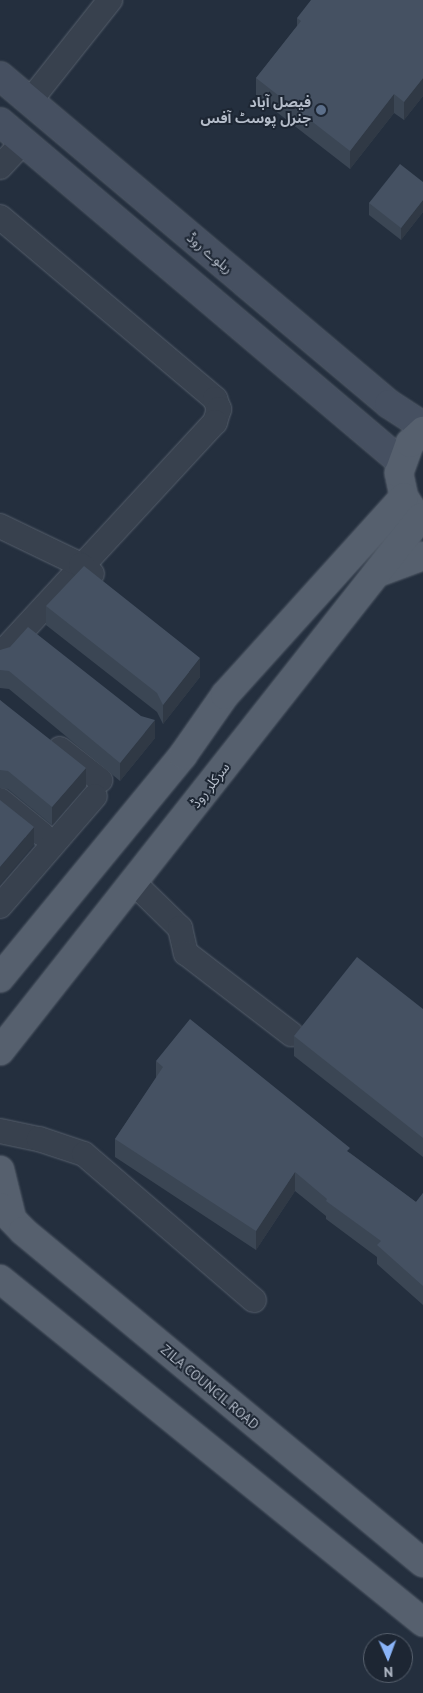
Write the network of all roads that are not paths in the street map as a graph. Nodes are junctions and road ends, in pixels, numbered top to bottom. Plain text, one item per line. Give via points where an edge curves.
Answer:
1 (110, 0) edge
2 (0, 76) edge
3 (30, 101) junction
4 (0, 122) edge
5 (24, 141) junction
6 (0, 167) edge
7 (0, 217) edge
8 (423, 426) edge
9 (423, 432) edge
10 (401, 462) junction
11 (404, 497) junction
12 (422, 519) edge
13 (0, 526) edge
14 (423, 556) edge
15 (80, 565) junction
16 (376, 574) junction
17 (110, 589) edge
18 (0, 655) edge
19 (46, 737) edge
20 (0, 800) edge
21 (42, 834) dead end
22 (133, 882) junction
23 (2, 900) edge
24 (0, 978) edge
25 (291, 1034) dead end
26 (0, 1051) edge
27 (0, 1131) edge
28 (0, 1170) edge
29 (6, 1213) edge
30 (4, 1285) edge
31 (254, 1300) dead end
32 (423, 1563) edge
33 (423, 1622) edge

1 - 3 street
2 - 3 main road, ریلوے روڈ
3 - 8 main road, ریلوے روڈ via 389,404
4 - 5 main road
5 - 6 street
5 - 10 main road
7 - 15 street via 215,399 219,409 215,422
9 - 10 main road via 410,442
10 - 11 main road via 400,485
11 - 12 main road
11 - 24 main road via 225,695 184,755
12 - 16 main road, سرکلر روڈ
13 - 15 street
14 - 16 main road
15 - 17 street
15 - 18 street via 33,632
16 - 22 main road, سرکلر روڈ
19 - 23 street via 97,788
20 - 21 street
22 - 25 street via 180,928 186,953
22 - 26 main road, سرکلر روڈ
27 - 31 street via 39,1139 84,1154
28 - 29 main road
29 - 32 main road, ZILA COUNCIL ROAD
30 - 33 main road

